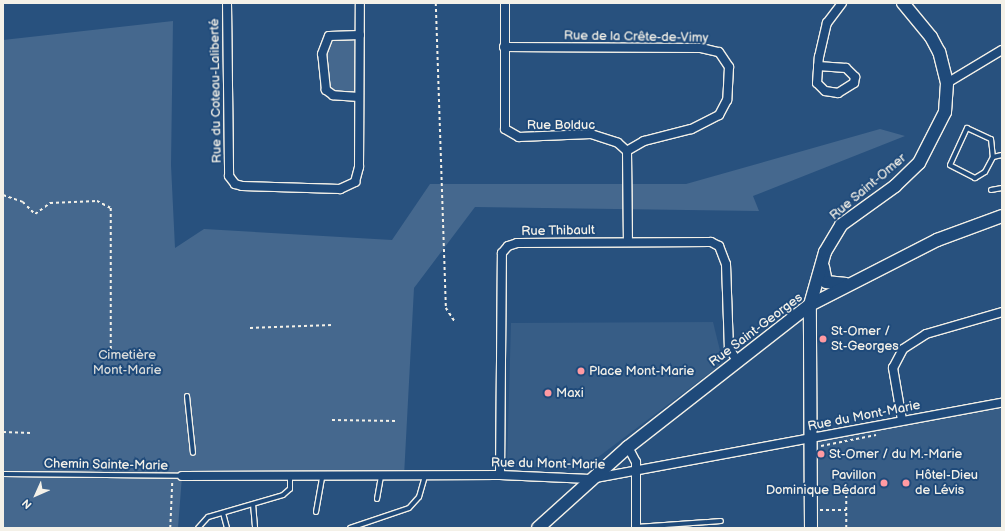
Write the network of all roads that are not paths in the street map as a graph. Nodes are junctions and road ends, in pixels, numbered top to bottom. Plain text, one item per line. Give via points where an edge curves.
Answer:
1 (227, 3) edge
2 (360, 3) edge
3 (504, 3) edge
4 (842, 3) edge
5 (903, 3) edge
6 (360, 35) junction
7 (504, 47) junction
8 (1002, 50) edge
9 (818, 66) junction
10 (947, 83) junction
11 (359, 97) junction
12 (627, 151) junction
13 (1002, 155) edge
14 (993, 157) junction
15 (1002, 188) edge
16 (991, 190) dead end
17 (1002, 216) edge
18 (628, 242) junction
19 (825, 252) junction
20 (848, 284) junction
21 (810, 305) junction
22 (1002, 312) edge
23 (737, 361) junction
24 (187, 396) dead end
25 (1002, 403) edge
26 (902, 420) junction
27 (810, 439) junction
28 (628, 447) junction
29 (193, 453) dead end
30 (635, 470) junction
31 (3, 474) edge
32 (500, 475) junction
33 (182, 476) joint
34 (425, 476) junction
35 (381, 477) junction
36 (290, 478) junction
37 (322, 478) junction
38 (590, 479) junction
39 (377, 499) dead end
40 (253, 504) junction
41 (316, 512) dead end
42 (223, 513) junction
43 (720, 521) dead end
44 (636, 527) edge
45 (198, 528) edge
46 (227, 528) edge
47 (255, 528) edge
48 (350, 528) edge
49 (538, 528) edge
50 (811, 528) edge

1 - 11 street, Rue du Coteau-Laliberté via 229,176 235,184 340,189 355,182 360,167
2 - 6 street, Rue du Coteau-Laliberté
3 - 7 street, Rue Bolduc
4 - 9 street via 827,23
5 - 10 street, Rue Saint-Omer via 931,37
6 - 11 street, Rue du Coteau-Laliberté
6 - 11 street via 330,36 324,42 322,68 326,90 333,94
7 - 12 street, Rue Bolduc via 505,129 519,137 591,134 618,143
7 - 12 street, Rue de la Crête-de-Vimy via 701,48 719,52 729,67 727,100 719,115 691,129 644,141
8 - 10 street
9 - 9 street via 817,83 825,91 838,93 854,82 855,77 846,68
10 - 19 street, Rue Saint-Omer via 944,112 918,163 895,186 841,225
12 - 18 street
13 - 14 lane
14 - 14 lane via 990,139 967,128 950,165 975,178 985,172
15 - 16 lane
17 - 20 street, Rue Saint-Georges via 938,240
18 - 23 street, Rue Thibault via 711,242 719,246 726,264 729,348
18 - 32 street, Rue Thibault via 517,242 502,253
19 - 20 street via 822,272 826,282
19 - 21 street, Rue Saint-Omer
20 - 21 street, Rue Saint-Georges
21 - 23 street, Rue Saint-Georges
21 - 27 street, Rue Saint-Omer
22 - 26 street via 926,334 903,349 893,368
23 - 28 street, Rue Saint-Georges
24 - 29 lane
25 - 26 street, Rue du Mont-Marie
26 - 27 street, Rue du Mont-Marie
27 - 30 street, Rue du Mont-Marie
27 - 50 street, Rue Saint-Omer
28 - 30 street via 634,454
28 - 38 street, Rue Saint-Georges
30 - 38 street, Rue du Mont-Marie
30 - 44 street
31 - 33 lane, Chemin Sainte-Marie
32 - 34 street, Rue du Mont-Marie
32 - 38 street, Rue du Mont-Marie
33 - 36 street, Rue du Mont-Marie
34 - 35 street, Rue du Mont-Marie
34 - 48 lane via 419,497 409,508
35 - 37 street, Rue du Mont-Marie
35 - 39 lane
36 - 37 street, Rue du Mont-Marie
36 - 40 lane via 290,488 283,495
37 - 41 lane
38 - 49 street, Rue Saint-Georges
40 - 42 lane
40 - 47 lane
42 - 45 lane via 208,518
42 - 46 lane
43 - 44 lane

